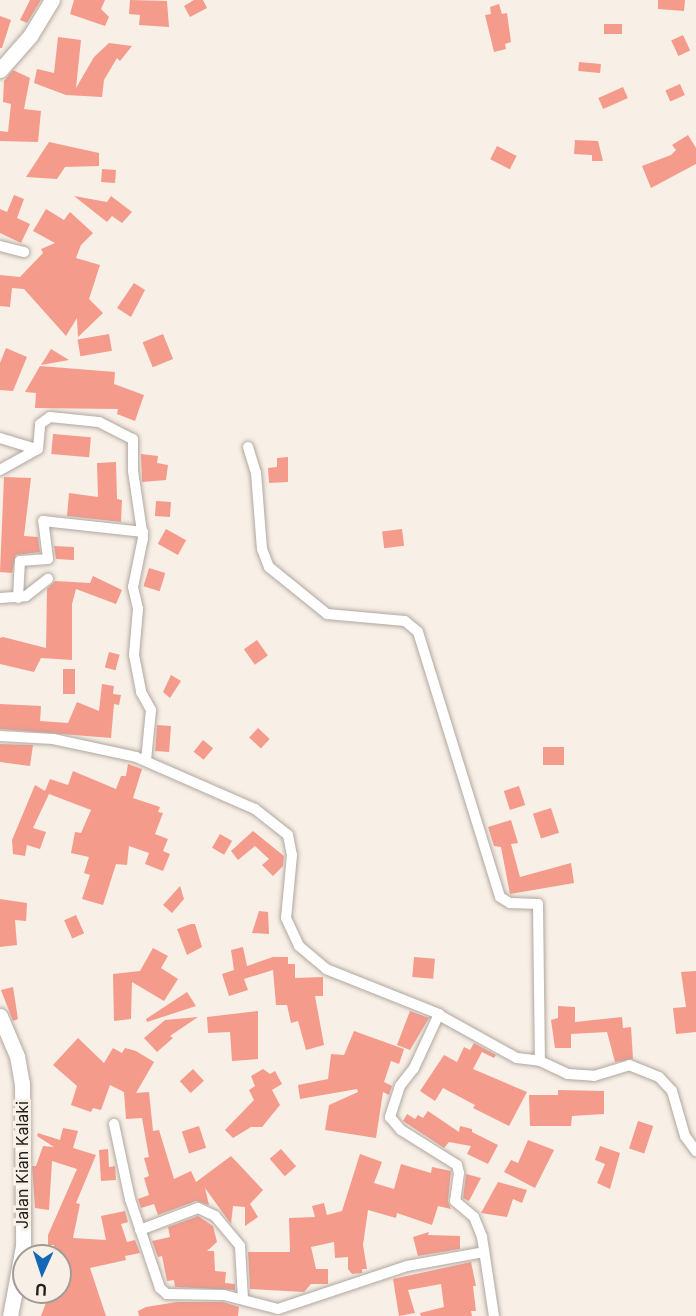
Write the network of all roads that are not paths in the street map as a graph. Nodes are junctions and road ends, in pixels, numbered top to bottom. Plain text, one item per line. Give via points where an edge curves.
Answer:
1 (52, 0) edge
2 (0, 70) edge
3 (0, 247) edge
4 (20, 253) dead end
5 (0, 438) edge
6 (248, 447) dead end
7 (38, 449) junction
8 (0, 470) edge
9 (143, 532) junction
10 (48, 579) dead end
11 (0, 598) edge
12 (18, 598) junction
13 (0, 736) edge
14 (146, 760) junction
15 (439, 1015) junction
16 (0, 1016) edge
17 (540, 1061) junction
18 (114, 1124) dead end
19 (696, 1152) edge
20 (140, 1230) junction
21 (484, 1252) junction
22 (243, 1299) junction
23 (281, 1313) edge
24 (10, 1316) edge
25 (494, 1316) edge

1 - 2 street via 30,36
3 - 4 street
5 - 7 street
6 - 17 street via 256,472 262,549 268,567 327,614 401,621 418,632 500,897 510,903 538,904
7 - 8 street
7 - 9 street via 40,424 50,417 99,422 133,439 133,471
9 - 12 street via 43,521 48,560 20,561
9 - 14 street via 143,551 133,592 138,609 134,650 137,677 151,710
10 - 12 street via 35,592
11 - 12 street
13 - 14 street via 53,739
14 - 15 street via 255,809 288,835 292,855 288,926 313,961 337,975 434,1008
15 - 17 street via 517,1058
15 - 21 street via 414,1068 400,1086 390,1117 401,1130 456,1165 459,1173 455,1201 474,1217
16 - 24 street, Jalan Kian Kalaki via 17,1056 22,1083 23,1246
17 - 19 street via 580,1076 610,1073 629,1065 659,1077 672,1091 685,1136
18 - 20 street
20 - 22 street via 162,1291
20 - 22 street via 198,1208 215,1216 240,1246
21 - 23 street via 407,1266
21 - 25 street
22 - 23 street

